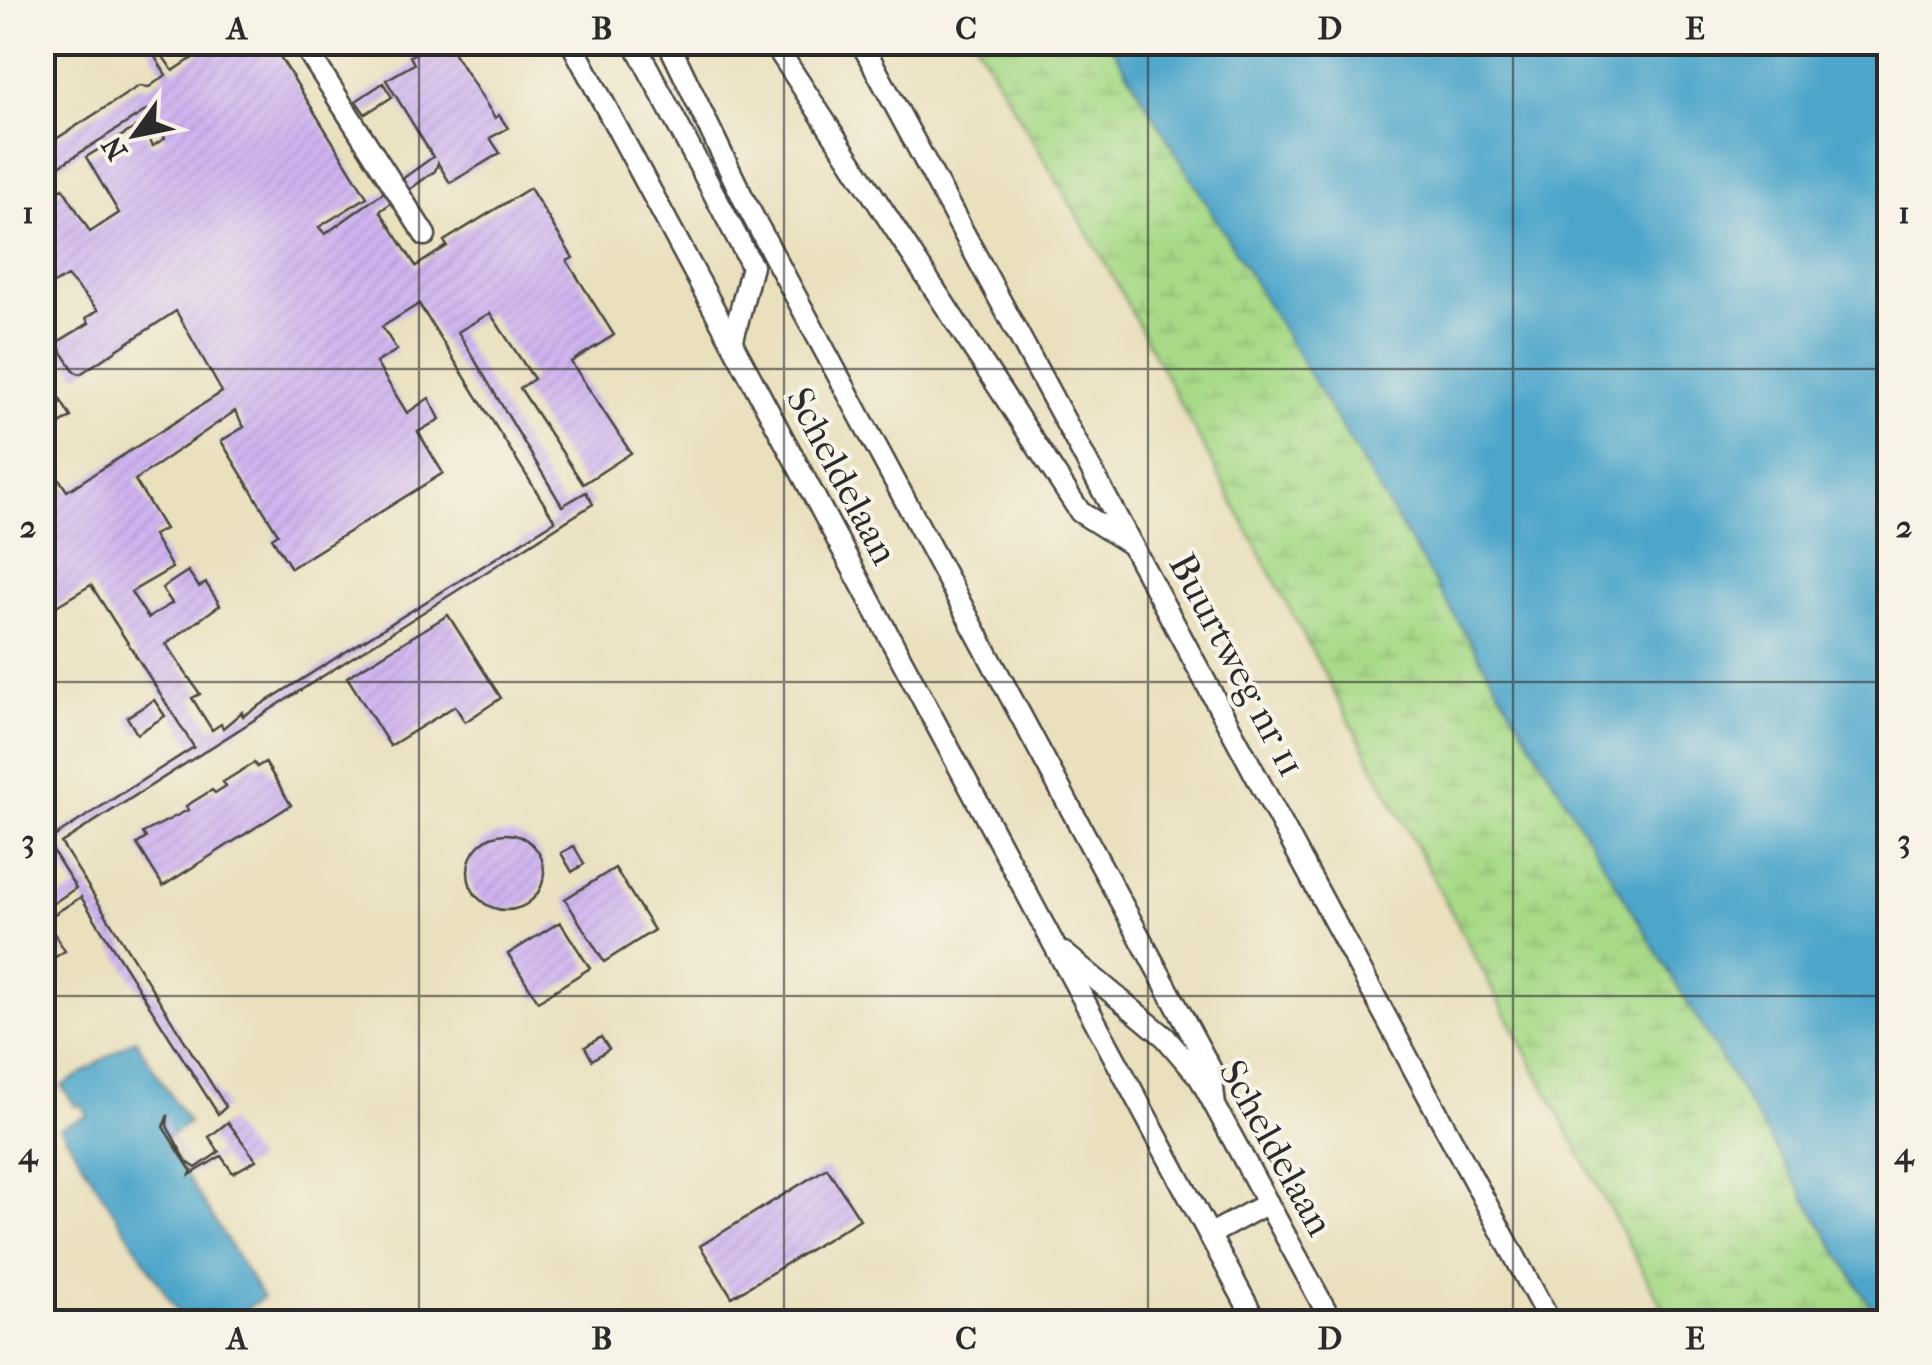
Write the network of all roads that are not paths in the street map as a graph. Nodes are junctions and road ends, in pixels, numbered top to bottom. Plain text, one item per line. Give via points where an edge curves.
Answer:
1 (302, 42) edge
2 (571, 42) edge
3 (634, 42) edge
4 (668, 42) edge
5 (773, 42) edge
6 (861, 42) edge
7 (425, 234) dead end
8 (732, 343) junction
9 (1134, 546) junction
10 (1052, 942) junction
11 (1215, 1106) junction
12 (1268, 1204) junction
13 (1209, 1235) junction
14 (1256, 1322) edge
15 (1332, 1322) edge
16 (1550, 1322) edge

1 - 7 lane
2 - 8 lane, Scheldelaan
3 - 8 lane via 752,266
4 - 11 lane via 745,202 1211,1070
5 - 9 lane via 1080,512
6 - 9 lane, Buurtweg nr 11
8 - 10 lane, Scheldelaan
9 - 16 lane, Buurtweg nr 11
10 - 11 lane, Scheldelaan via 1165,1037
10 - 13 lane, Scheldelaan
11 - 12 lane, Scheldelaan
12 - 13 lane
12 - 15 lane, Scheldelaan
13 - 14 lane, Scheldelaan

